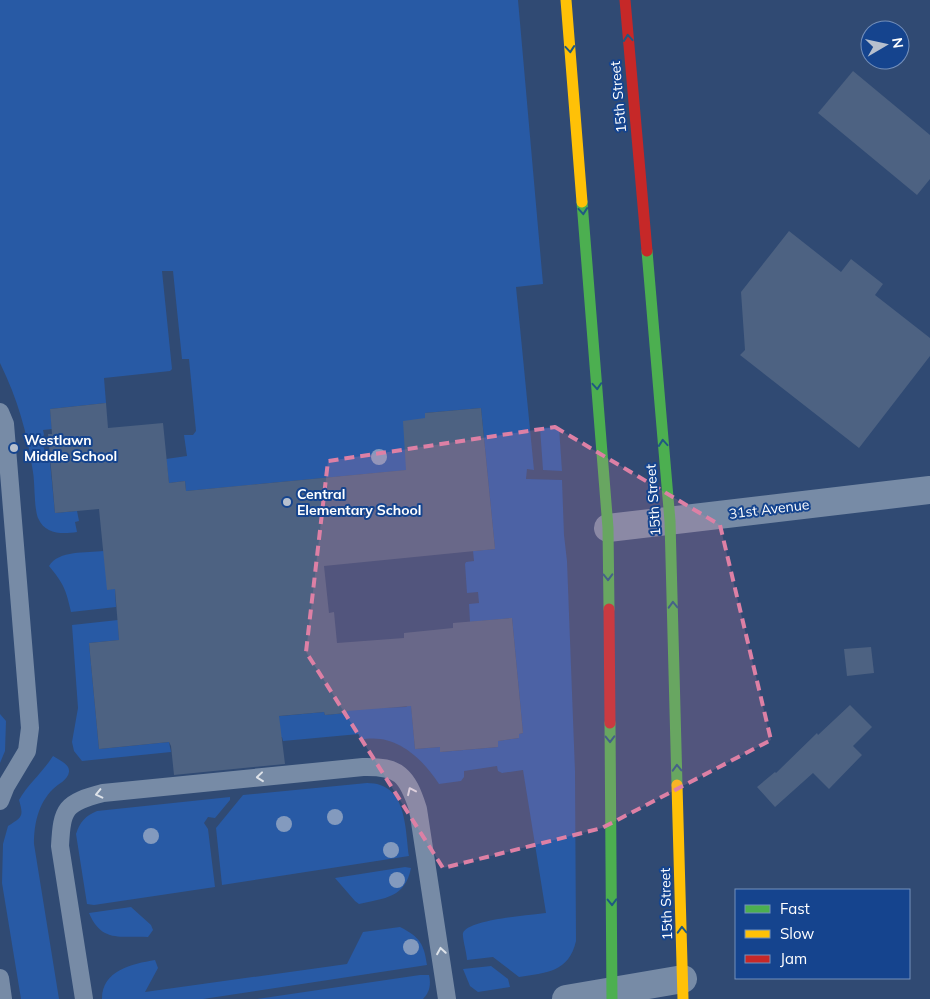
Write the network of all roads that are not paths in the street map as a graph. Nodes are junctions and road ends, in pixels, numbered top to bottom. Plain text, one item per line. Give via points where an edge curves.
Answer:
1 (566, 0) edge
2 (625, 0) edge
3 (0, 412) edge
4 (930, 490) edge
5 (670, 521) junction
6 (608, 528) junction
7 (0, 801) edge
8 (0, 978) edge
9 (683, 989) edge
10 (612, 995) edge
11 (3, 999) edge
12 (84, 999) edge
13 (447, 999) edge
14 (566, 999) edge

1 -> 6 main road
5 -> 2 main road, 15th Street
3 - 7 lane via 6,424 30,728 27,751
4 - 5 street, 31st Avenue
5 - 6 street, 31st Avenue
9 -> 5 main road, 15th Street
6 -> 10 main road
8 - 11 lane
9 - 10 street
10 - 14 street
13 -> 12 lane via 418,810 412,790 402,776 380,766 103,793 81,799 68,807 61,823 60,846

